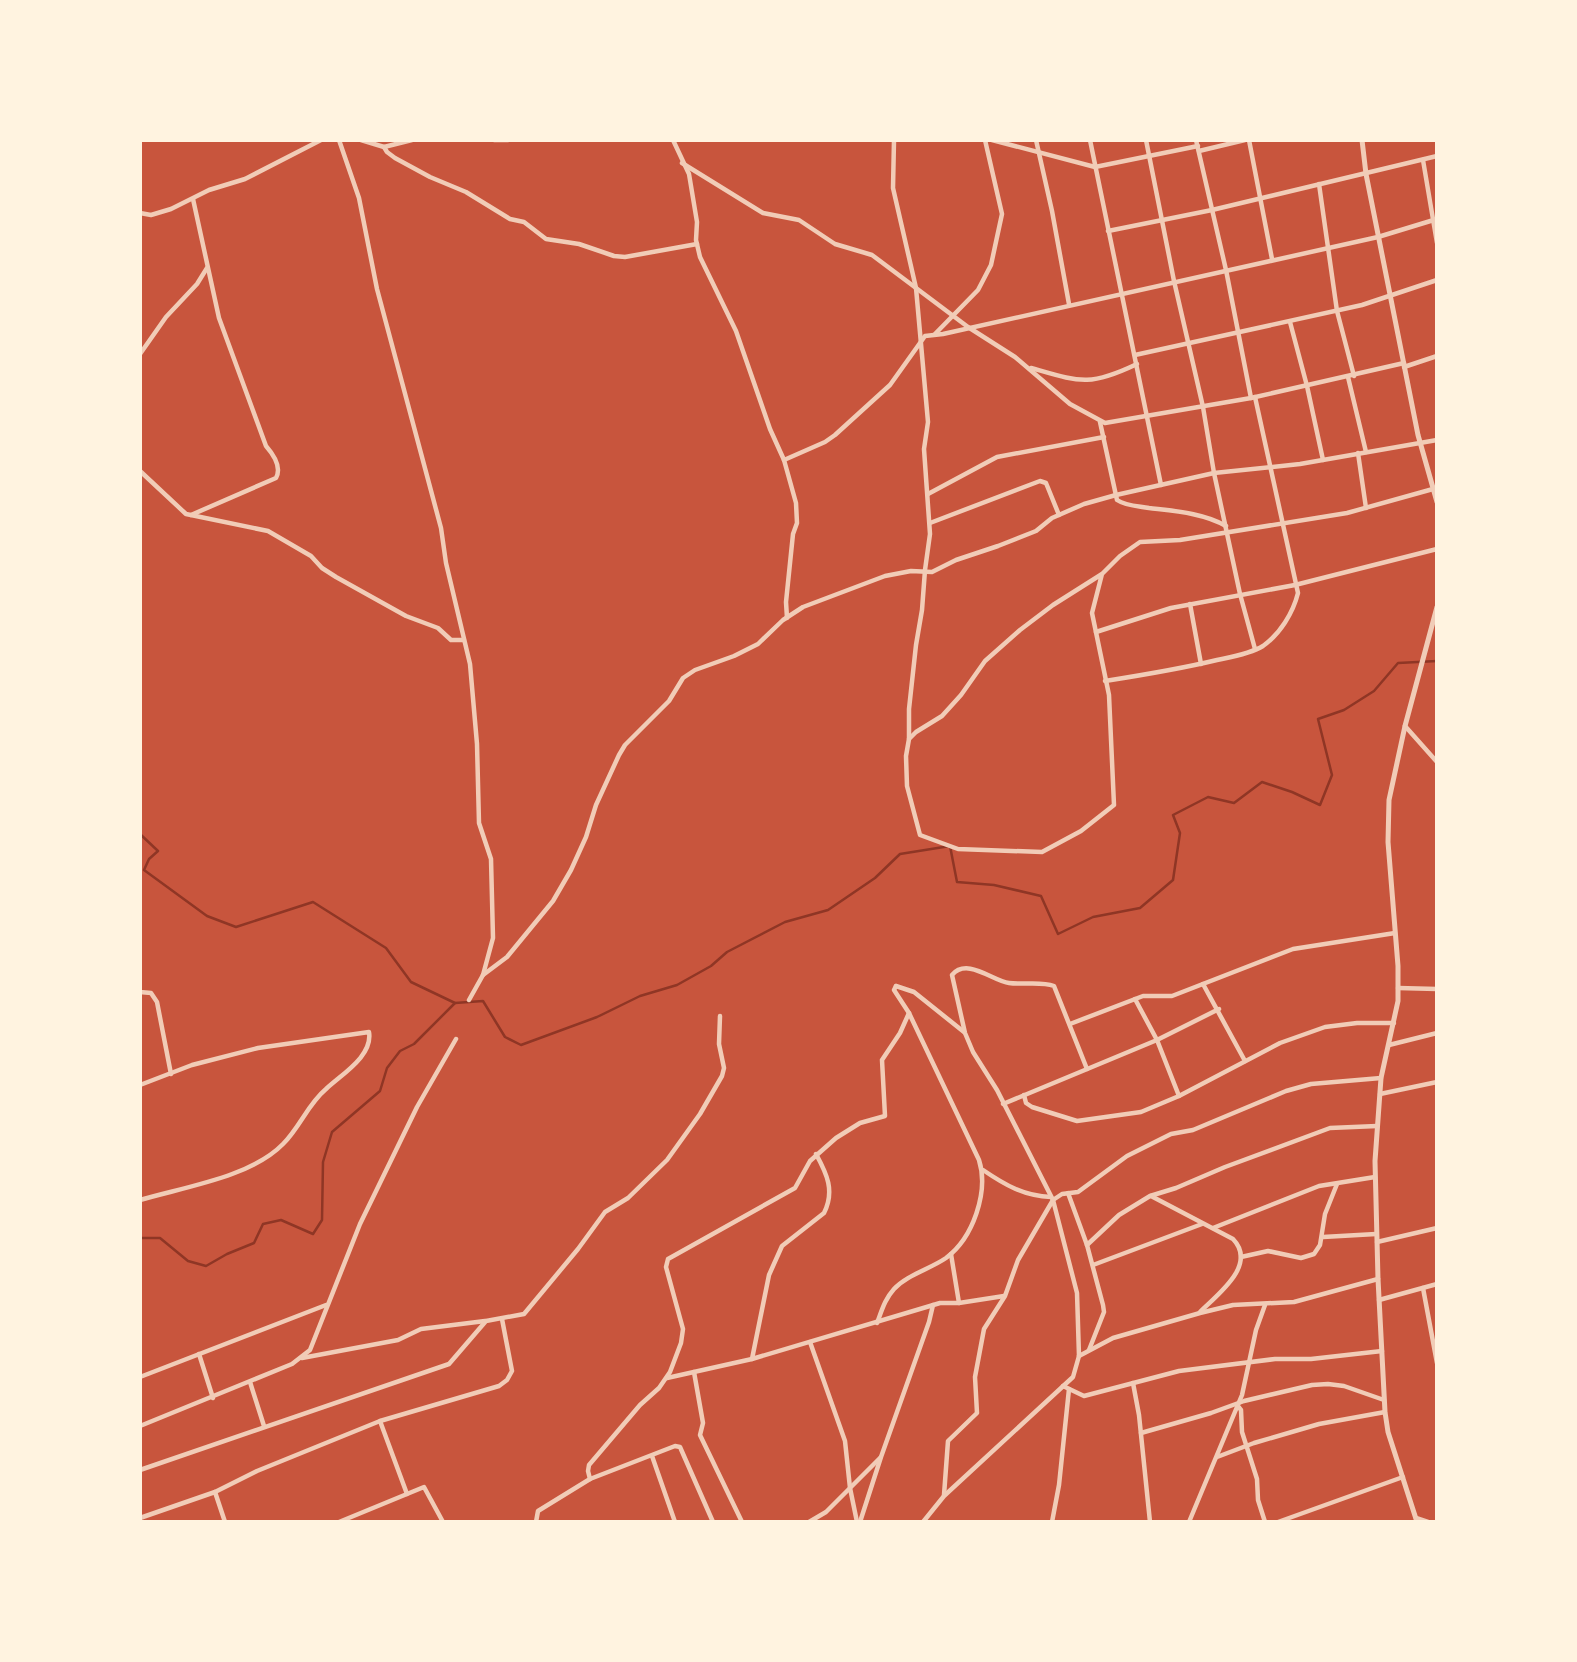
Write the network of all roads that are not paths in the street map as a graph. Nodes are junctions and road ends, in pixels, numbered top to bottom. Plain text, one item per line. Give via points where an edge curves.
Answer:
1 (321, 140) edge
2 (339, 140) edge
3 (361, 140) edge
4 (412, 140) edge
5 (494, 140) edge
6 (508, 140) edge
7 (673, 140) edge
8 (894, 140) edge
9 (985, 140) edge
10 (992, 140) edge
11 (1036, 140) edge
12 (1090, 140) edge
13 (1146, 140) edge
14 (1247, 140) edge
15 (1362, 140) edge
16 (1198, 146) edge
17 (384, 147) junction
18 (1039, 153) junction
19 (1149, 155) junction
20 (1437, 156) edge
21 (1423, 160) junction
22 (682, 163) junction
23 (1095, 167) junction
24 (1366, 174) junction
25 (1319, 184) junction
26 (1261, 198) junction
27 (193, 199) junction
28 (1212, 210) junction
29 (140, 213) edge
30 (1162, 220) junction
31 (1435, 220) edge
32 (1108, 231) junction
33 (1378, 237) junction
34 (696, 243) junction
35 (1437, 243) edge
36 (1328, 247) junction
37 (1272, 259) junction
38 (208, 267) junction
39 (1226, 270) junction
40 (1437, 280) edge
41 (1174, 281) junction
42 (916, 288) junction
43 (1122, 294) junction
44 (1390, 297) junction
45 (1069, 304) junction
46 (1337, 311) junction
47 (954, 317) junction
48 (1290, 321) junction
49 (968, 327) junction
50 (1238, 332) junction
51 (935, 335) junction
52 (921, 343) junction
53 (1189, 343) junction
54 (140, 354) edge
55 (1135, 355) junction
56 (1437, 356) edge
57 (1137, 364) junction
58 (1404, 365) junction
59 (1027, 367) junction
60 (1351, 377) junction
61 (1307, 386) junction
62 (1253, 398) junction
63 (1203, 407) junction
64 (1149, 417) junction
65 (1100, 422) junction
66 (1104, 438) junction
67 (1437, 440) edge
68 (1420, 443) junction
69 (1366, 452) junction
70 (1358, 453) junction
71 (784, 460) junction
72 (1323, 460) junction
73 (1268, 467) junction
74 (140, 471) edge
75 (1214, 473) junction
76 (1161, 485) junction
77 (1433, 489) junction
78 (928, 494) junction
79 (1116, 495) junction
80 (1437, 502) edge
81 (1366, 508) junction
82 (191, 515) junction
83 (1059, 516) junction
84 (930, 523) junction
85 (1282, 524) junction
86 (1227, 529) junction
87 (1437, 549) edge
88 (925, 570) junction
89 (1102, 573) junction
90 (1295, 584) junction
91 (1240, 594) junction
92 (1190, 604) junction
93 (1437, 607) edge
94 (787, 618) junction
95 (1096, 632) junction
96 (464, 640) junction
97 (1255, 649) junction
98 (1201, 664) junction
99 (1105, 681) junction
100 (1405, 726) junction
101 (909, 739) junction
102 (1437, 762) edge
103 (1395, 933) junction
104 (483, 975) junction
105 (1203, 984) junction
106 (1398, 988) junction
107 (1437, 989) edge
108 (140, 992) edge
109 (1135, 999) junction
110 (469, 1000) dead end
111 (1219, 1009) junction
112 (909, 1013) junction
113 (720, 1016) dead end
114 (1394, 1023) junction
115 (1070, 1024) junction
116 (965, 1033) junction
117 (1437, 1033) edge
118 (456, 1039) dead end
119 (1157, 1040) junction
120 (1389, 1045) junction
121 (1245, 1061) junction
122 (1087, 1069) junction
123 (171, 1074) junction
124 (1381, 1078) junction
125 (1437, 1082) edge
126 (140, 1085) edge
127 (1024, 1095) junction
128 (1379, 1095) junction
129 (1179, 1096) junction
130 (1003, 1104) junction
131 (1377, 1126) junction
132 (816, 1154) junction
133 (982, 1169) junction
134 (1375, 1177) junction
135 (1338, 1183) junction
136 (1068, 1193) junction
137 (1150, 1196) junction
138 (1052, 1198) junction
139 (140, 1200) edge
140 (1203, 1224) junction
141 (1212, 1228) junction
142 (1437, 1228) edge
143 (1376, 1234) junction
144 (1323, 1237) junction
145 (1377, 1242) junction
146 (1087, 1245) junction
147 (951, 1254) junction
148 (1241, 1257) junction
149 (1093, 1265) junction
150 (1378, 1279) junction
151 (1437, 1284) edge
152 (1423, 1288) junction
153 (1005, 1296) junction
154 (1379, 1300) junction
155 (959, 1303) junction
156 (327, 1305) junction
157 (933, 1305) junction
158 (1265, 1305) junction
159 (1200, 1313) junction
160 (502, 1319) junction
161 (486, 1321) junction
162 (877, 1323) junction
163 (1434, 1339) edge
164 (810, 1342) junction
165 (1088, 1350) junction
166 (1382, 1351) junction
167 (199, 1354) junction
168 (1079, 1356) junction
169 (301, 1359) junction
170 (752, 1359) junction
171 (1251, 1363) junction
172 (1437, 1363) edge
173 (694, 1372) junction
174 (140, 1377) edge
175 (666, 1379) junction
176 (250, 1382) junction
177 (1133, 1383) junction
178 (1066, 1387) junction
179 (213, 1398) junction
180 (1384, 1400) junction
181 (1238, 1404) junction
182 (1385, 1412) junction
183 (380, 1421) junction
184 (140, 1426) edge
185 (264, 1426) junction
186 (1141, 1433) junction
187 (1247, 1446) junction
188 (652, 1456) junction
189 (880, 1457) junction
190 (1217, 1457) junction
191 (140, 1470) edge
192 (1403, 1477) junction
193 (590, 1479) junction
194 (850, 1488) junction
195 (215, 1492) junction
196 (407, 1494) junction
197 (944, 1496) junction
198 (140, 1518) edge
199 (351, 1520) edge
200 (1416, 1520) edge
201 (225, 1522) edge
202 (339, 1522) edge
203 (443, 1522) edge
204 (536, 1522) edge
205 (675, 1522) edge
206 (713, 1522) edge
207 (742, 1522) edge
208 (809, 1522) edge
209 (858, 1522) edge
210 (923, 1522) edge
211 (1052, 1522) edge
212 (1150, 1522) edge
213 (1189, 1522) edge
214 (1265, 1522) edge
215 (1278, 1522) edge
216 (1428, 1522) edge

1 - 27 street via 245,179
2 - 96 street via 359,198 377,289 441,528
3 - 17 street
4 - 17 street
5 - 6 street
7 - 22 street
8 - 42 street via 893,188
9 - 47 street via 1002,219 985,279
10 - 18 street
11 - 18 street
12 - 23 street
13 - 19 street
14 - 16 street
14 - 26 street
15 - 24 street
16 - 19 street
16 - 28 street
17 - 34 street via 395,158 528,224 552,241 625,257
18 - 23 street
18 - 45 street
19 - 23 street
19 - 30 street
20 - 21 street
21 - 24 street
21 - 31 street
22 - 34 street via 693,196
22 - 42 street via 763,213 799,220 835,244 872,255
23 - 32 street
24 - 25 street
24 - 33 street
25 - 26 street
25 - 36 street
26 - 28 street
26 - 37 street
27 - 29 street via 162,213
27 - 38 street
28 - 30 street
28 - 39 street
30 - 32 street
30 - 41 street
31 - 33 street
31 - 35 street
32 - 43 street
33 - 36 street
33 - 44 street
34 - 71 street via 736,331
36 - 37 street
36 - 46 street
37 - 39 street
38 - 54 street
38 - 82 street via 224,332 278,471 276,478
39 - 41 street
39 - 50 street
40 - 44 street
41 - 43 street
41 - 53 street
42 - 47 street
42 - 52 street
43 - 45 street
43 - 55 street
44 - 46 street
44 - 58 street
45 - 49 street
46 - 48 street
46 - 60 street
47 - 49 street
47 - 51 street
48 - 50 street
48 - 61 street
49 - 51 street
49 - 59 street
50 - 53 street
50 - 62 street
51 - 52 street via 925,336
52 - 71 street via 890,385 835,435
52 - 78 street
53 - 55 street
53 - 63 street
55 - 57 street
56 - 58 street
57 - 59 street via 1086,382
57 - 64 street
58 - 60 street
58 - 68 street
59 - 65 street via 1070,404
60 - 61 street
60 - 69 street
61 - 62 street
61 - 72 street
62 - 63 street
62 - 73 street
63 - 64 street
63 - 75 street
64 - 65 street
64 - 76 street
65 - 66 street
66 - 78 street via 997,457
66 - 79 street
67 - 68 street
68 - 69 street
68 - 77 street
69 - 70 street
70 - 72 street
70 - 81 street
71 - 94 street via 797,513
72 - 73 street
73 - 75 street
73 - 85 street
74 - 82 street
75 - 76 street
75 - 86 street
76 - 79 street
77 - 80 street
77 - 81 street
78 - 84 street
79 - 83 street
79 - 86 street via 1120,503 1213,520
81 - 85 street
82 - 96 street via 268,531 406,617 438,628 451,640
83 - 84 street via 1046,483 1040,481
83 - 88 street via 1036,531 932,572
84 - 88 street
85 - 86 street
85 - 90 street
86 - 89 street via 1180,540 1140,542
86 - 91 street
87 - 90 street
88 - 94 street via 885,576 812,601
88 - 101 street
89 - 95 street via 1093,612
89 - 101 street via 1020,630 985,661 942,716
90 - 91 street
90 - 97 street via 1298,593 1292,610 1279,631
91 - 92 street
91 - 97 street
92 - 95 street
92 - 98 street
93 - 100 street
94 - 104 street via 758,644 688,673 669,701 625,745 553,901 507,957
95 - 99 street
96 - 104 street via 473,693 479,823 491,859 493,938
97 - 98 street
98 - 99 street
99 - 101 street via 1114,805 1081,831 1042,852 958,849 920,835 907,786
100 - 102 street
100 - 103 street via 1389,800
103 - 105 street via 1293,949
103 - 106 street
104 - 110 street
105 - 109 street via 1172,996 1150,994
105 - 111 street
106 - 107 street
106 - 114 street
108 - 123 street via 151,993 158,1002
109 - 115 street
109 - 119 street
111 - 119 street
111 - 121 street
112 - 116 street via 894,990 896,986 914,992
112 - 132 street via 882,1060 885,1116 851,1128
112 - 133 street
113 - 160 street via 723,1076 678,1146 628,1198 605,1212 524,1314
114 - 120 street
114 - 121 street via 1325,1027
115 - 116 street via 1051,984 1007,983 985,972 959,969 952,975
115 - 122 street
116 - 130 street
117 - 120 street
118 - 156 street via 391,1159
119 - 122 street
119 - 129 street
120 - 124 street
121 - 129 street
122 - 127 street
123 - 126 street
123 - 139 street via 258,1048 369,1032 359,1060 317,1097 283,1144 268,1156 233,1173
124 - 128 street
124 - 136 street via 1311,1084 1286,1091 1171,1135 1127,1156 1078,1192
125 - 128 street
127 - 129 street via 1032,1107 1077,1121 1141,1112
127 - 130 street
128 - 131 street
130 - 138 street
131 - 134 street
131 - 137 street via 1330,1128
132 - 170 street via 828,1176 827,1207 782,1246 769,1275
132 - 175 street via 795,1188 667,1259 683,1329
133 - 138 street via 1006,1186
133 - 147 street via 973,1225
134 - 135 street
134 - 143 street
135 - 141 street via 1319,1186
135 - 144 street via 1325,1213
136 - 138 street
136 - 146 street
137 - 140 street
137 - 146 street via 1119,1215
138 - 153 street via 1018,1260
138 - 168 street via 1077,1293
140 - 141 street
140 - 149 street
141 - 148 street via 1233,1239
142 - 145 street
143 - 144 street
143 - 145 street
144 - 148 street via 1314,1254 1301,1258 1268,1251
145 - 150 street
146 - 149 street
147 - 155 street
147 - 162 street via 895,1287
148 - 159 street via 1233,1278
149 - 165 street via 1104,1312
150 - 154 street
150 - 158 street via 1294,1302
151 - 152 street
152 - 154 street
152 - 163 street
153 - 155 street
153 - 197 street via 981,1340 975,1377 977,1413 948,1441
154 - 166 street
155 - 157 street
156 - 167 street
156 - 169 street via 314,1341
157 - 162 street
157 - 189 street
158 - 159 street via 1233,1305
158 - 171 street
159 - 165 street via 1112,1338
160 - 161 street
160 - 183 street via 512,1371 508,1380
161 - 169 street via 421,1329 398,1340
161 - 185 street via 449,1364
162 - 164 street
163 - 172 street
164 - 170 street
164 - 194 street via 845,1441
165 - 168 street
166 - 171 street
166 - 180 street
167 - 174 street
167 - 179 street
168 - 178 street
169 - 176 street
170 - 173 street
171 - 177 street via 1179,1371
171 - 181 street
173 - 175 street
173 - 207 street via 703,1423 700,1435
175 - 193 street via 589,1465
176 - 179 street
176 - 185 street
177 - 178 street via 1084,1396
177 - 186 street
178 - 197 street
178 - 211 street
179 - 184 street
180 - 181 street via 1328,1384
180 - 182 street
181 - 186 street
181 - 187 street
181 - 190 street
182 - 187 street via 1335,1420
182 - 192 street
183 - 195 street
183 - 196 street
185 - 191 street
186 - 212 street
187 - 190 street
187 - 214 street
188 - 193 street
188 - 205 street
188 - 206 street via 680,1447
189 - 194 street
189 - 209 street
190 - 213 street
192 - 200 street
192 - 215 street
193 - 204 street via 538,1511
194 - 208 street
194 - 209 street
195 - 198 street
195 - 201 street
196 - 199 street
196 - 203 street via 425,1487
197 - 210 street
199 - 202 street
200 - 216 street

